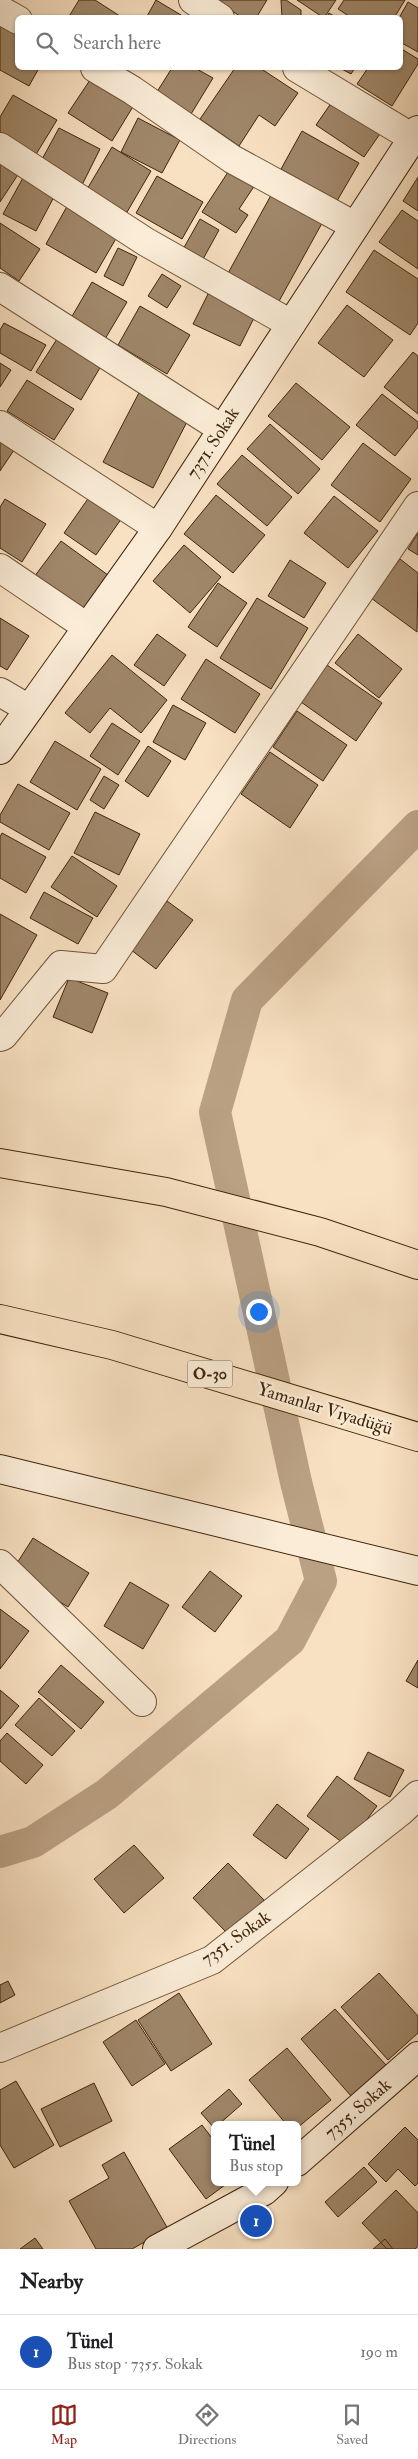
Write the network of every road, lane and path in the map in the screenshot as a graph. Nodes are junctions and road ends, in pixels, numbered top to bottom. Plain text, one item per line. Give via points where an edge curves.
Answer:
1 (194, 0) edge
2 (0, 10) edge
3 (216, 15) edge
4 (15, 18) edge
5 (98, 70) edge
6 (301, 70) edge
7 (415, 134) edge
8 (0, 147) edge
9 (355, 226) junction
10 (0, 287) edge
11 (291, 324) junction
12 (0, 425) edge
13 (222, 429) junction
14 (418, 506) edge
15 (158, 528) junction
16 (0, 568) edge
17 (87, 627) junction
18 (0, 692) edge
19 (29, 709) junction
20 (0, 750) edge
21 (0, 1037) edge
22 (0, 1163) edge
23 (418, 1265) edge
24 (0, 1319) edge
25 (418, 1437) edge
26 (0, 1469) edge
27 (0, 1564) edge
28 (418, 1571) edge
29 (142, 1702) dead end
30 (418, 1795) edge
31 (0, 2048) edge
32 (418, 2056) edge
33 (301, 2158) edge
34 (270, 2186) edge
35 (157, 2249) edge

1 - 3 street
2 - 4 street
5 - 9 street via 232,159
6 - 7 street
7 - 9 street, 7371. Sokak
8 - 11 street via 146,242
9 - 11 street, 7371. Sokak
10 - 13 street
11 - 13 street, 7371. Sokak
12 - 15 street
13 - 15 street, 7371. Sokak
14 - 21 street via 103,969 61,965
15 - 17 street, 7371. Sokak
16 - 17 street
17 - 19 street, 7371. Sokak
18 - 19 street
19 - 20 street, 7371. Sokak
22 - 23 highway via 166,1192 320,1232
24 - 25 highway, Yamanlar Viyadüğü / O-30 via 112,1345
26 - 28 street
27 - 29 street
30 - 31 street, 7351. Sokak via 212,1960
32 - 33 street, 7355. Sokak
34 - 35 street

